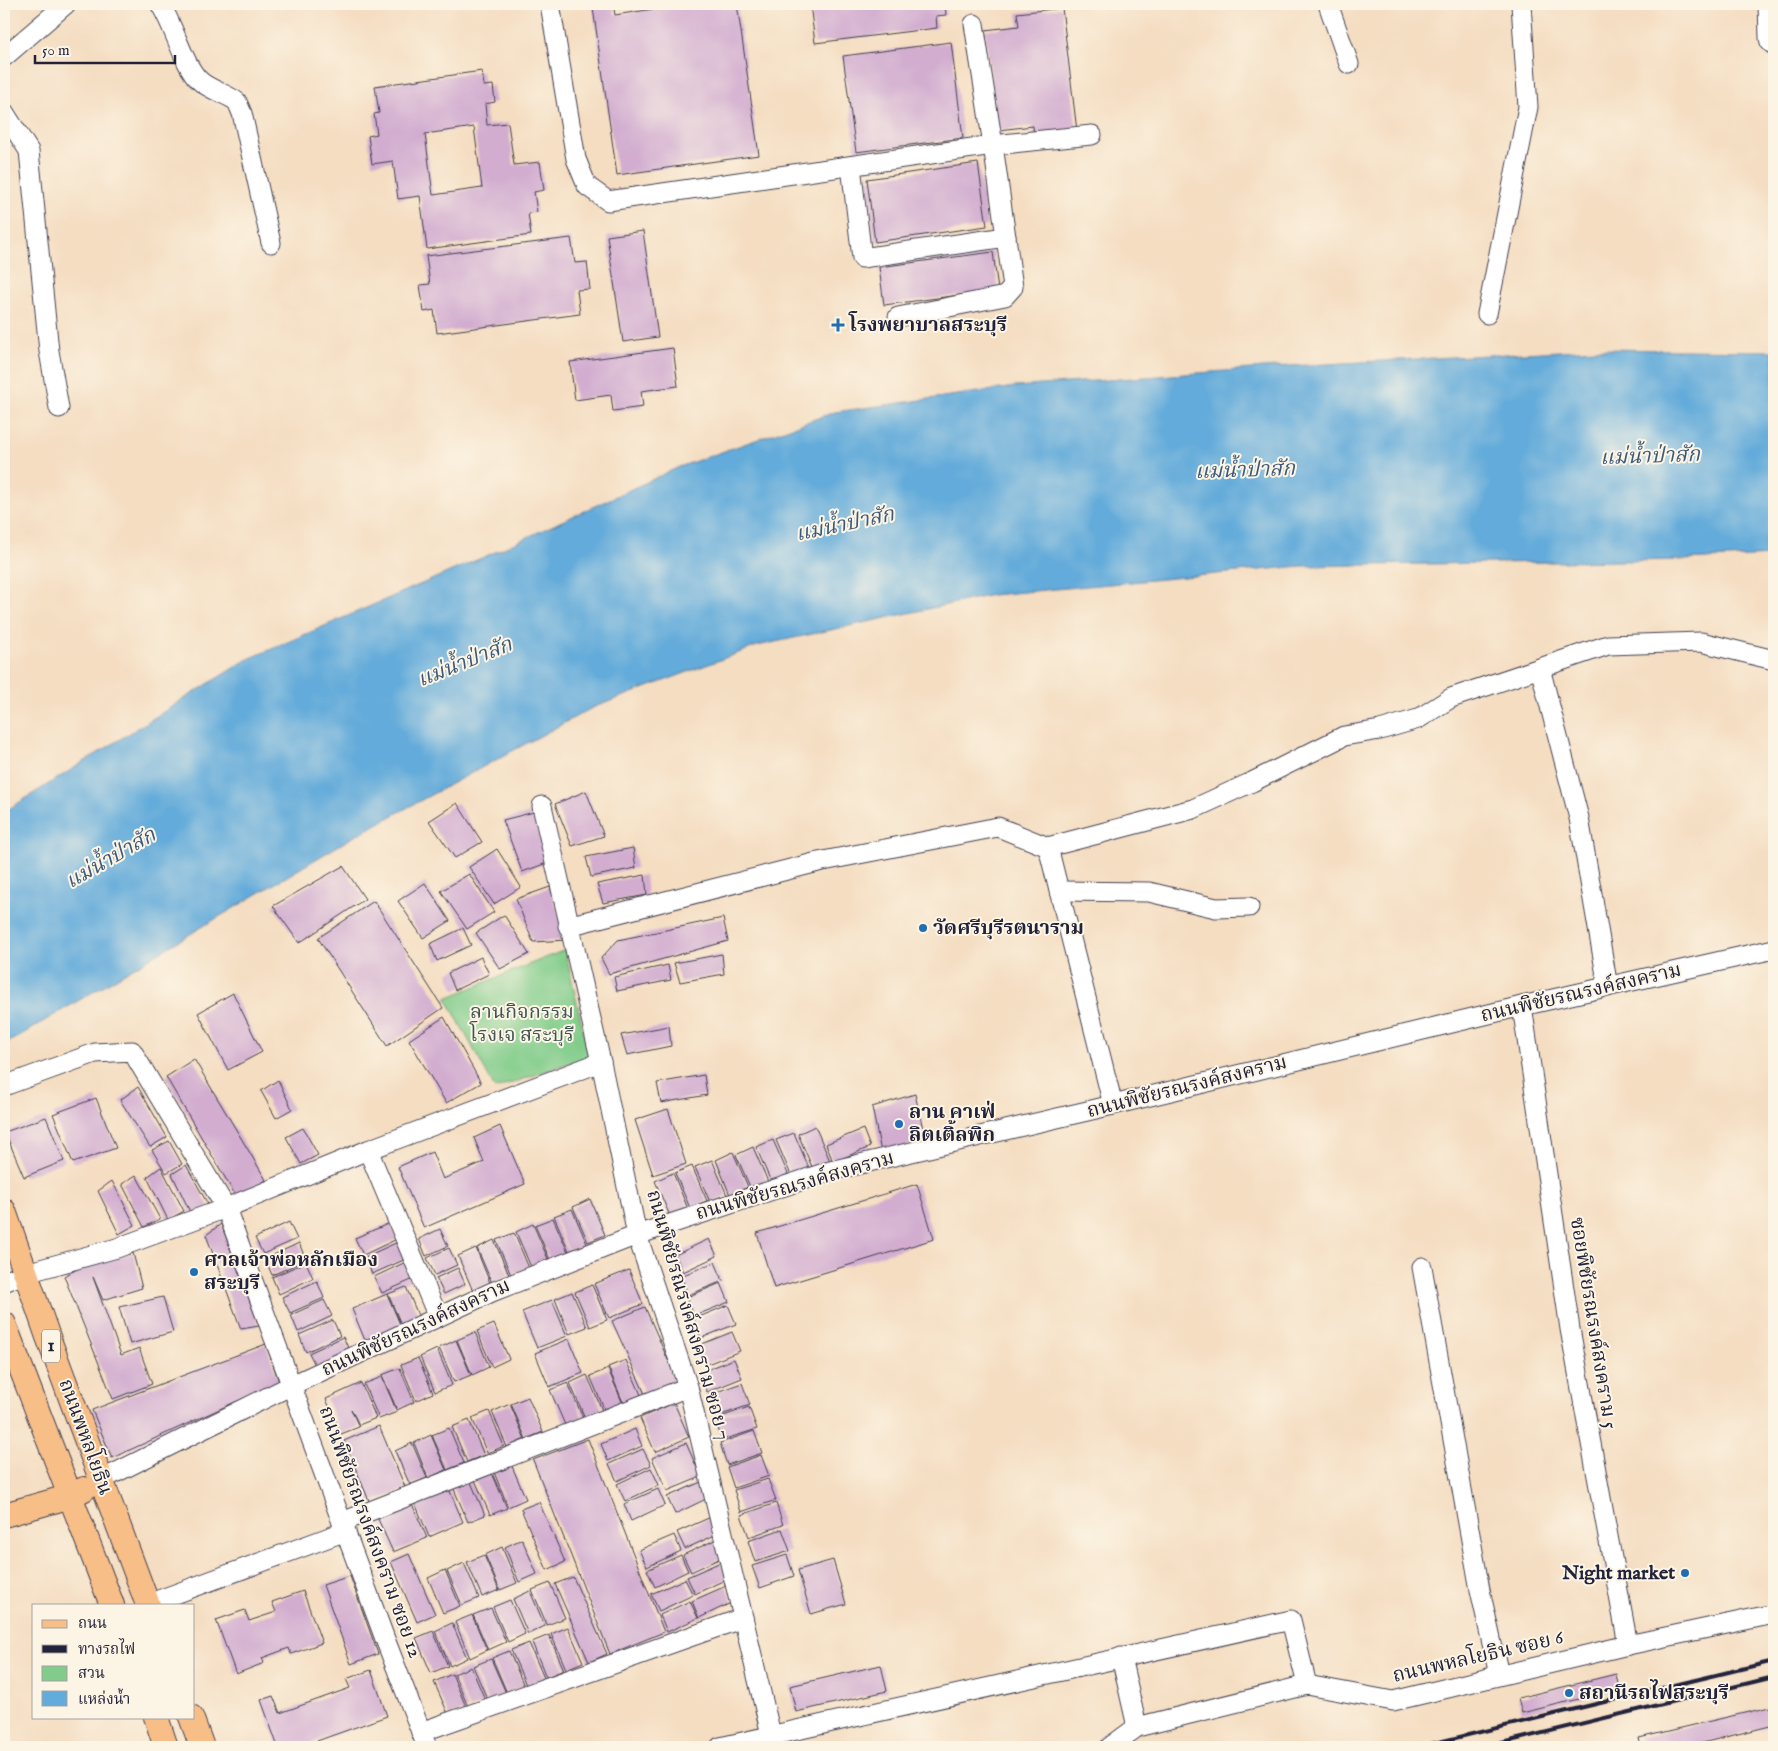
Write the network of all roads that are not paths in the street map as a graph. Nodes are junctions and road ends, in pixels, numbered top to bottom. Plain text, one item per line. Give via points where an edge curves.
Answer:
1 (66, 4) edge
2 (160, 4) edge
3 (550, 4) edge
4 (1328, 4) edge
5 (1521, 4) edge
6 (1768, 4) edge
7 (974, 24) dead end
8 (1774, 46) edge
9 (4, 57) edge
10 (1349, 64) dead end
11 (4, 112) edge
12 (1092, 135) dead end
13 (993, 145) junction
14 (850, 166) junction
15 (1006, 237) junction
16 (271, 243) dead end
17 (1487, 314) dead end
18 (898, 317) dead end
19 (59, 408) dead end
20 (1774, 660) edge
21 (1540, 668) junction
22 (542, 806) dead end
23 (1048, 847) junction
24 (1059, 891) junction
25 (1248, 907) dead end
26 (568, 926) junction
27 (1774, 949) edge
28 (1608, 986) junction
29 (1522, 1006) junction
30 (601, 1062) junction
31 (4, 1086) edge
32 (1114, 1105) junction
33 (368, 1150) junction
34 (226, 1208) junction
35 (4, 1211) edge
36 (637, 1234) junction
37 (1422, 1267) dead end
38 (26, 1273) junction
39 (4, 1282) edge
40 (438, 1317) junction
41 (4, 1324) edge
42 (292, 1385) junction
43 (688, 1387) junction
44 (101, 1480) junction
45 (71, 1496) junction
46 (4, 1515) edge
47 (344, 1526) junction
48 (112, 1604) edge
49 (148, 1604) edge
50 (1774, 1614) edge
51 (743, 1618) junction
52 (1628, 1645) junction
53 (1122, 1657) junction
54 (1499, 1676) junction
55 (1307, 1685) junction
56 (156, 1718) edge
57 (191, 1718) edge
58 (1137, 1727) junction
59 (424, 1740) edge
60 (772, 1741) edge
61 (166, 1747) edge
62 (202, 1747) edge
63 (720, 1747) edge
64 (1110, 1747) edge

1 - 9 street
2 - 16 street via 199,80 236,102 242,113
3 - 14 street via 576,159 587,186 608,201
4 - 10 street
5 - 17 street via 1528,107
6 - 8 street via 1770,42
7 - 13 street
11 - 19 street via 29,151 49,351
12 - 13 street
13 - 14 street
13 - 15 street
14 - 15 street via 862,258
15 - 18 street via 1013,287 1005,296
20 - 21 street via 1702,642 1608,645
21 - 23 street via 1450,698 1418,719 1344,736 1193,809
21 - 28 street via 1579,818
22 - 26 street, ถนนพิชัยรณรงค์สงคราม ซอย 7
23 - 24 street
23 - 26 street via 998,827 818,862
24 - 25 street via 1149,892 1216,908
24 - 32 street
26 - 30 street, ถนนพิชัยรณรงค์สงคราม ซอย 7
27 - 28 street, ถนนพิชัยรณรงค์สงคราม
28 - 29 street, ถนนพิชัยรณรงค์สงคราม
29 - 32 street, ถนนพิชัยรณรงค์สงคราม
29 - 52 street, ซอยพิชัยรณรงค์สงคราม 5 via 1570,1329
30 - 33 street
30 - 36 street, ถนนพิชัยรณรงค์สงคราม ซอย 7
31 - 34 street, ถนนพิชัยรณรงค์สงคราม ซอย 12 via 95,1053 132,1051
32 - 36 street, ถนนพิชัยรณรงค์สงคราม via 830,1171
33 - 34 street
33 - 40 street
34 - 38 street via 117,1248
34 - 42 street, ถนนพิชัยรณรงค์สงคราม ซอย 12
35 - 38 main road, ถนนพหลโยธิน / 1
36 - 40 street, ถนนพิชัยรณรงค์สงคราม
36 - 43 street, ถนนพิชัยรณรงค์สงคราม ซอย 7
37 - 54 street via 1480,1590
38 - 39 street
38 - 44 main road, ถนนพหลโยธิน / 1
40 - 42 street, ถนนพิชัยรณรงค์สงคราม
41 - 45 main road, ถนนพหลโยธิน / 1
42 - 44 street, ถนนพิชัยรณรงค์สงคราม
42 - 47 street, ถนนพิชัยรณรงค์สงคราม ซอย 12
43 - 47 street
43 - 51 street, ถนนพิชัยรณรงค์สงคราม ซอย 7
44 - 45 main road, ถนนพิชัยรณรงค์สงคราม
44 - 49 main road, ถนนพหลโยธิน / 1
45 - 46 main road, ถนนพิชัยรณรงค์สงคราม
45 - 48 main road, ถนนพหลโยธิน / 1
47 - 49 street
47 - 59 street, ถนนพิชัยรณรงค์สงคราม ซอย 12
50 - 52 street, ถนนพหลโยธิน ซอย 6
51 - 59 street
51 - 60 street, ถนนพิชัยรณรงค์สงคราม ซอย 7
52 - 54 street, ถนนพหลโยธิน ซอย 6
53 - 55 street via 1291,1620
53 - 58 street
53 - 60 street
54 - 55 street, ถนนพหลโยธิน ซอย 6 via 1393,1701
55 - 58 street, ถนนพหลโยธิน ซอย 6
56 - 61 main road
57 - 62 main road
58 - 64 street, ถนนพหลโยธิน ซอย 6
60 - 63 street

